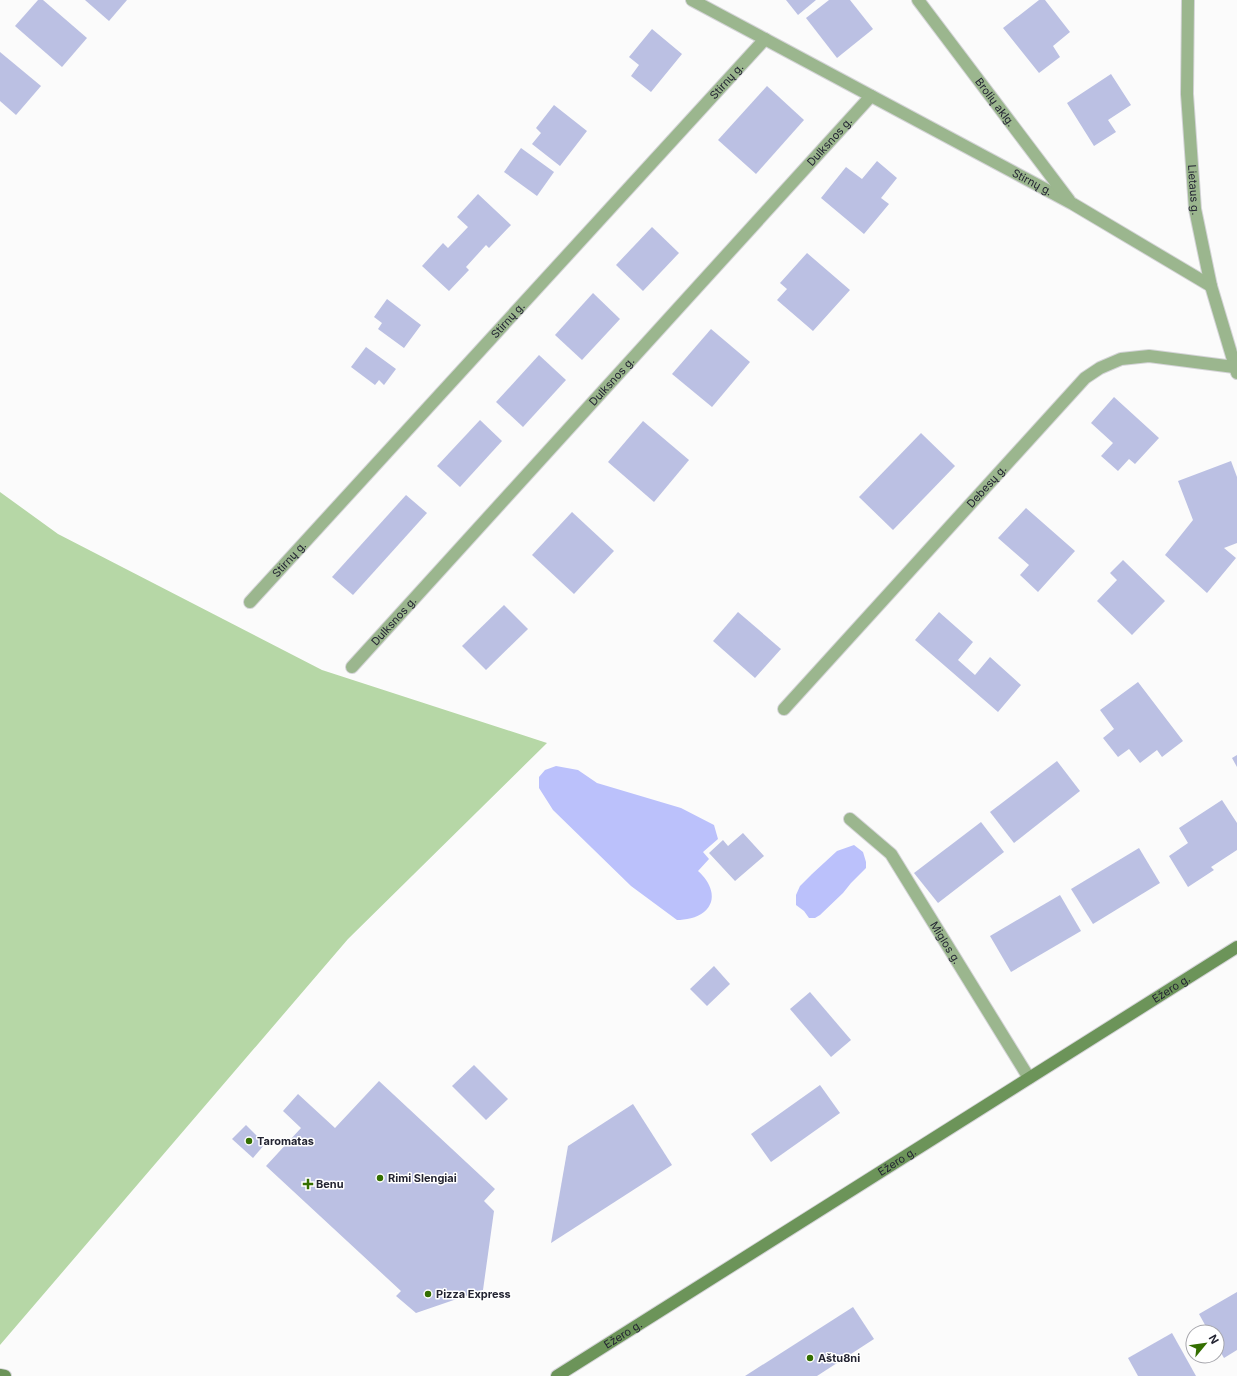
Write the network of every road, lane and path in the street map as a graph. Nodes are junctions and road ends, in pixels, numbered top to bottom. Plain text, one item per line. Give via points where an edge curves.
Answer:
1 (692, 0) edge
2 (918, 0) edge
3 (1188, 0) edge
4 (765, 39) junction
5 (871, 96) junction
6 (1073, 204) junction
7 (1211, 286) junction
8 (1236, 370) edge
9 (250, 602) dead end
10 (352, 667) dead end
11 (784, 709) dead end
12 (850, 819) dead end
13 (1237, 947) edge
14 (1030, 1078) junction
15 (0, 1375) edge
16 (6, 1376) edge
17 (557, 1376) edge

1 - 4 street, Stirnų g.
2 - 6 street, Brolių aklg.
3 - 7 street, Lietaus g. via 1187,94 1195,209
4 - 5 street, Stirnų g.
4 - 9 street, Stirnų g.
5 - 6 street, Stirnų g.
5 - 10 street, Dulksnos g.
6 - 7 street, Stirnų g.
7 - 8 street, Lietaus g.
8 - 11 street, Debesų g. via 1148,356 1121,359 1085,378
12 - 14 street, Miglos g. via 891,854
13 - 14 main road, Ežero g.
14 - 17 main road, Ežero g.
15 - 16 main road

